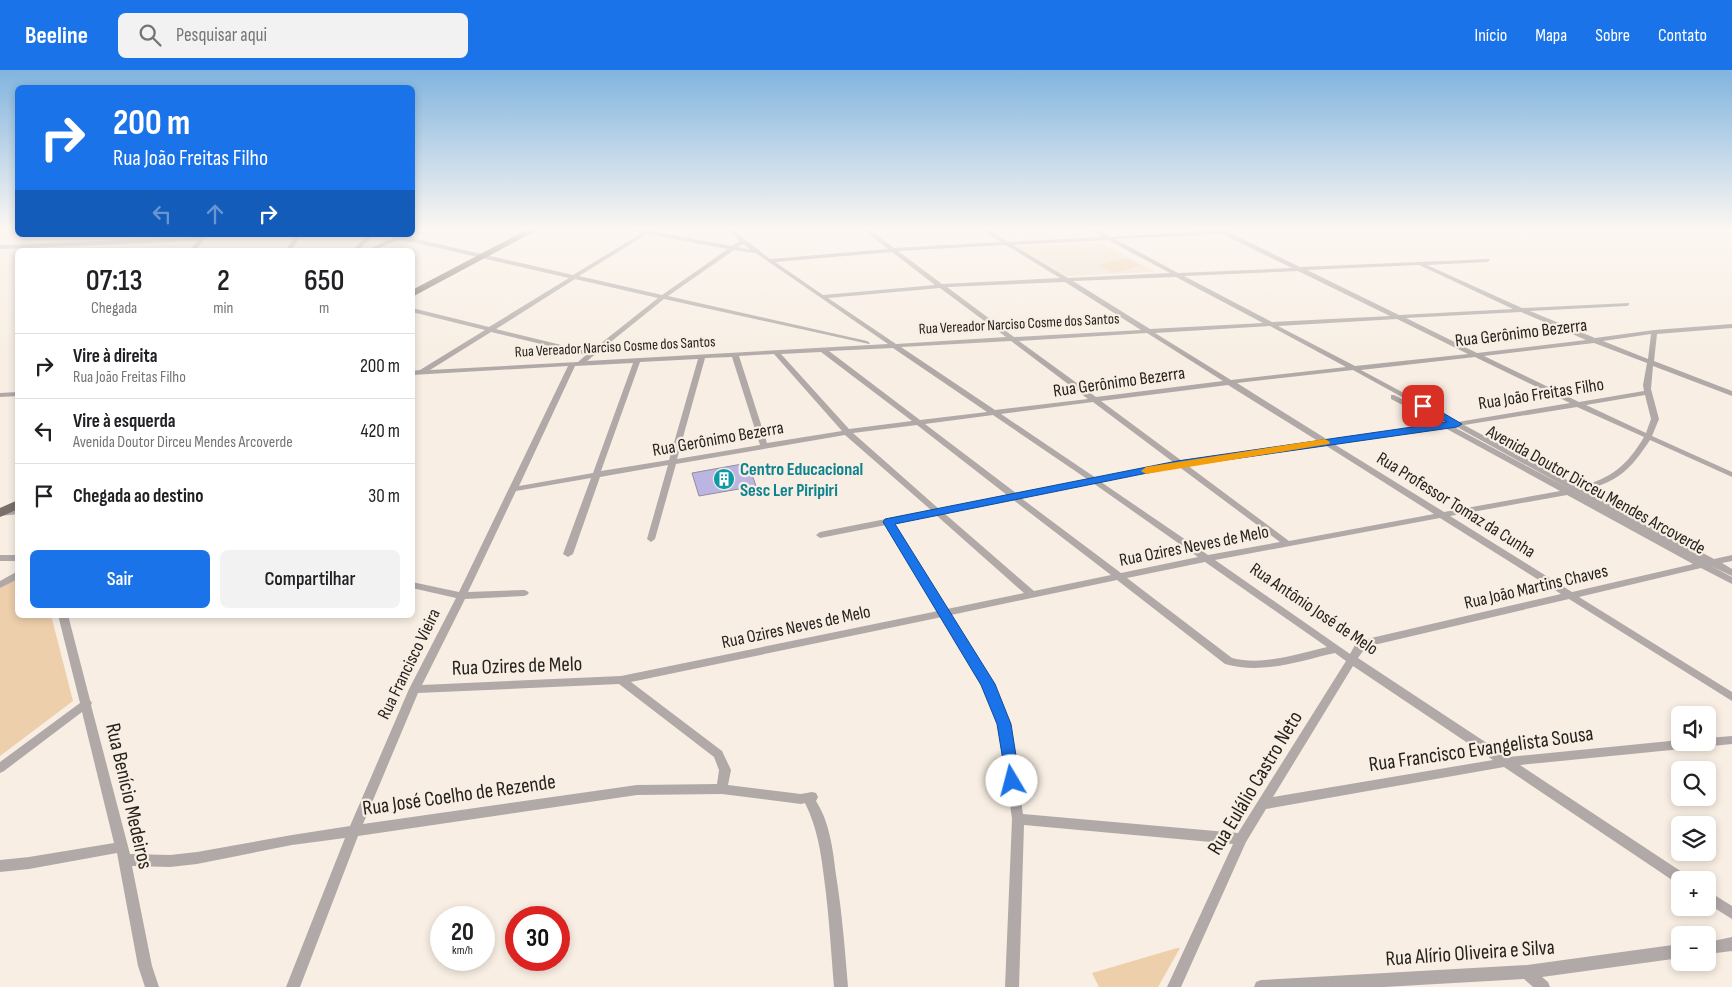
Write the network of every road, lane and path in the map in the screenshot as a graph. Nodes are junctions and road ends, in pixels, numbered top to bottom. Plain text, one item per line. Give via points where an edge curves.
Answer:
1 (453, 273) edge
2 (553, 273) edge
3 (584, 273) edge
4 (697, 273) edge
5 (786, 273) edge
6 (922, 273) edge
7 (1054, 273) edge
8 (1196, 273) edge
9 (1306, 273) edge
10 (1439, 273) edge
11 (1171, 274) junction
12 (576, 278) junction
13 (1065, 279) junction
14 (939, 286) junction
15 (415, 292) edge
16 (822, 297) junction
17 (662, 298) junction
18 (1627, 304) dead end
19 (1518, 309) junction
20 (415, 311) edge
21 (1395, 316) junction
22 (1268, 323) junction
23 (1258, 324) junction
24 (1732, 326) edge
25 (490, 329) junction
26 (1145, 330) junction
27 (1654, 332) junction
28 (1009, 338) junction
29 (1591, 340) junction
30 (893, 345) junction
31 (877, 346) junction
32 (822, 349) junction
33 (775, 352) junction
34 (590, 354) junction
35 (735, 354) junction
36 (1473, 354) junction
37 (702, 356) junction
38 (636, 360) junction
39 (576, 363) junction
40 (1651, 364) junction
41 (1355, 369) junction
42 (1346, 370) junction
43 (421, 372) junction
44 (415, 373) edge
45 (415, 376) edge
46 (1229, 383) junction
47 (1647, 393) junction
48 (15, 394) edge
49 (1732, 394) edge
50 (0, 395) edge
51 (1092, 400) junction
52 (1579, 405) junction
53 (996, 414) junction
54 (919, 423) junction
55 (1457, 424) junction
56 (1446, 426) junction
57 (847, 432) junction
58 (1648, 438) junction
59 (1324, 442) junction
60 (764, 446) junction
61 (673, 462) junction
62 (1177, 464) junction
63 (597, 475) junction
64 (1732, 475) edge
65 (1095, 481) junction
66 (513, 490) junction
67 (1574, 491) junction
68 (1013, 497) junction
69 (15, 506) edge
70 (15, 511) edge
71 (936, 511) junction
72 (1, 513) edge
73 (1440, 515) junction
74 (888, 522) junction
75 (820, 535) dead end
76 (651, 539) dead end
77 (1288, 544) junction
78 (568, 554) dead end
79 (0, 558) edge
80 (15, 558) edge
81 (1205, 558) junction
82 (1732, 558) edge
83 (1708, 564) junction
84 (1732, 573) edge
85 (15, 576) edge
86 (1118, 577) junction
87 (1732, 581) edge
88 (0, 585) edge
89 (415, 586) edge
90 (524, 593) dead end
91 (1032, 595) junction
92 (1571, 595) junction
93 (462, 596) junction
94 (944, 612) junction
95 (65, 618) edge
96 (1336, 649) junction
97 (1354, 659) junction
98 (621, 680) junction
99 (414, 689) junction
100 (1732, 697) edge
101 (87, 703) junction
102 (1732, 740) edge
103 (1716, 741) edge
104 (1671, 746) edge
105 (1507, 762) junction
106 (0, 768) edge
107 (722, 789) junction
108 (1263, 804) junction
109 (1018, 819) junction
110 (354, 830) junction
111 (1240, 839) junction
112 (121, 847) junction
113 (124, 860) junction
114 (0, 866) edge
115 (1671, 872) edge
116 (1716, 902) edge
117 (1732, 913) edge
118 (1732, 944) edge
119 (1716, 947) edge
120 (1671, 952) edge
121 (1527, 972) junction
122 (152, 987) edge
123 (293, 987) edge
124 (841, 987) edge
125 (1012, 987) edge
126 (1174, 987) edge
127 (1261, 987) edge
128 (1543, 987) edge

1 - 15 main road
2 - 12 street
3 - 12 street
4 - 17 street
5 - 16 street, Rua Antônio José de Melo
6 - 14 street
7 - 13 street, Rua Professor Tomaz da Cunha
8 - 11 street
9 - 21 street
10 - 19 street
11 - 13 street
11 - 22 street, Avenida Doutor Dirceu Mendes Arcoverde
11 - 23 street, Avenida Doutor Dirceu Mendes Arcoverde
12 - 17 street
12 - 25 street
13 - 14 street
13 - 26 street, Rua Professor Tomaz da Cunha
14 - 16 street
14 - 28 street
16 - 30 street, Rua Antônio José de Melo
17 - 31 street
17 - 34 street
18 - 19 street, Rua Vereador Narciso Cosme dos Santos
19 - 21 street, Rua Vereador Narciso Cosme dos Santos
19 - 29 street
20 - 25 street
21 - 22 street, Rua Vereador Narciso Cosme dos Santos
21 - 36 street
22 - 23 street, Rua Vereador Narciso Cosme dos Santos
22 - 41 street, Avenida Doutor Dirceu Mendes Arcoverde
23 - 26 street, Rua Vereador Narciso Cosme dos Santos
23 - 42 street, Avenida Doutor Dirceu Mendes Arcoverde
24 - 27 street, Rua Gerônimo Bezerra
25 - 34 street
25 - 43 street
26 - 28 street, Rua Vereador Narciso Cosme dos Santos
26 - 46 street, Rua Professor Tomaz da Cunha
27 - 29 street, Rua Gerônimo Bezerra
27 - 40 street, Rua Ozires Neves de Melo
28 - 30 street, Rua Vereador Narciso Cosme dos Santos
28 - 51 street
29 - 36 street, Rua Gerônimo Bezerra
29 - 40 street
30 - 31 street, Rua Vereador Narciso Cosme dos Santos
30 - 53 street, Rua Antônio José de Melo
31 - 32 street, Rua Vereador Narciso Cosme dos Santos
32 - 33 street, Rua Vereador Narciso Cosme dos Santos
32 - 54 street
33 - 35 street, Rua Vereador Narciso Cosme dos Santos
33 - 57 street
34 - 39 street
35 - 37 street, Rua Vereador Narciso Cosme dos Santos
35 - 60 street
36 - 41 street, Rua Gerônimo Bezerra
36 - 52 street
37 - 38 street, Rua Vereador Narciso Cosme dos Santos
37 - 61 street
38 - 39 street, Rua Vereador Narciso Cosme dos Santos
38 - 63 street
39 - 43 street, Rua Vereador Narciso Cosme dos Santos
39 - 66 street, Rua Francisco Vieira
40 - 47 street, Rua Ozires Neves de Melo
40 - 49 street
41 - 42 street, Rua Gerônimo Bezerra
41 - 55 street, Avenida Doutor Dirceu Mendes Arcoverde
42 - 46 street, Rua Gerônimo Bezerra
42 - 56 street, Avenida Doutor Dirceu Mendes Arcoverde
43 - 44 street, Rua Vereador Narciso Cosme dos Santos
43 - 45 street
46 - 51 street, Rua Gerônimo Bezerra
46 - 59 street, Rua Professor Tomaz da Cunha
47 - 52 street, Rua João Freitas Filho
47 - 58 street, Rua Ozires Neves de Melo via 1655,420
48 - 50 street
51 - 53 street, Rua Gerônimo Bezerra
51 - 62 street
52 - 55 street, Rua João Freitas Filho
52 - 58 street
53 - 54 street, Rua Gerônimo Bezerra
53 - 65 street, Rua Antônio José de Melo
54 - 57 street, Rua Gerônimo Bezerra
54 - 68 street
55 - 56 street, Rua João Freitas Filho
55 - 67 street, Avenida Doutor Dirceu Mendes Arcoverde
56 - 59 street, Rua João Freitas Filho
56 - 67 street, Avenida Doutor Dirceu Mendes Arcoverde
57 - 60 street, Rua Gerônimo Bezerra
57 - 71 street
58 - 64 street
58 - 67 street, Rua Ozires Neves de Melo via 1615,476
59 - 62 street, Rua João Freitas Filho
59 - 73 street, Rua Professor Tomaz da Cunha
60 - 61 street, Rua Gerônimo Bezerra
61 - 63 street, Rua Gerônimo Bezerra
61 - 76 street
62 - 65 street, Rua João Freitas Filho
62 - 77 street
63 - 66 street, Rua Gerônimo Bezerra
63 - 78 street
65 - 68 street, Rua João Freitas Filho
65 - 81 street, Rua Antônio José de Melo
66 - 93 street, Rua Francisco Vieira
67 - 73 street, Rua Ozires Neves de Melo
67 - 83 street, Avenida Doutor Dirceu Mendes Arcoverde
68 - 71 street, Rua João Freitas Filho
68 - 86 street
69 - 72 main road
70 - 72 street
71 - 74 street, Rua João Freitas Filho
71 - 91 street
73 - 77 street, Rua Ozires Neves de Melo
73 - 92 street, Rua Professor Tomaz da Cunha
74 - 75 street, Rua João Freitas Filho
74 - 94 street
77 - 81 street, Rua Ozires Neves de Melo
79 - 80 street
81 - 86 street, Rua Ozires Neves de Melo
81 - 96 street, Rua Antônio José de Melo
82 - 83 street, Rua João Martins Chaves
83 - 84 street, Avenida Doutor Dirceu Mendes Arcoverde
83 - 87 street, Avenida Doutor Dirceu Mendes Arcoverde
83 - 92 street, Rua João Martins Chaves
85 - 88 street
86 - 91 street, Rua Ozires Neves de Melo
86 - 96 street via 1218,655 1241,665
89 - 93 street
90 - 93 street
91 - 94 street, Rua Ozires Neves de Melo
92 - 97 street, Rua João Martins Chaves via 1371,642 1359,648
92 - 100 street, Rua Professor Tomaz da Cunha
93 - 99 street, Rua Francisco Vieira
94 - 98 street, Rua Ozires Neves de Melo
94 - 109 street via 998,705 1004,724
95 - 101 street, Rua Benício Medeiros
96 - 97 street, Rua Antônio José de Melo
97 - 105 street, Rua Antônio José de Melo
97 - 108 street, Rua Eulálio Castro Neto
98 - 99 street, Rua Ozires de Melo
98 - 107 street via 718,754 725,770
99 - 110 street, Rua Francisco Vieira
101 - 106 street
101 - 112 street, Rua Benício Medeiros
102 - 103 street, Rua Francisco Evangelista Sousa
104 - 105 street, Rua Francisco Evangelista Sousa
105 - 108 street, Rua Francisco Evangelista Sousa
105 - 115 street, Rua Antônio José de Melo
107 - 110 street, Rua José Coelho de Rezende via 637,790
107 - 124 street, Rua José Coelho de Rezende via 801,799 812,797 810,802 816,808 826,848
108 - 111 street, Rua Eulálio Castro Neto
109 - 111 street
109 - 125 street
110 - 113 street, Rua José Coelho de Rezende via 197,858
110 - 123 street, Rua Francisco Vieira
111 - 126 street, Rua Eulálio Castro Neto
112 - 113 street, Rua Benício Medeiros
112 - 114 street
113 - 122 street, Rua Benício Medeiros
116 - 117 street
118 - 119 street
120 - 121 street, Rua Alírio Oliveira e Silva
121 - 127 street, Rua Alírio Oliveira e Silva
121 - 128 street

